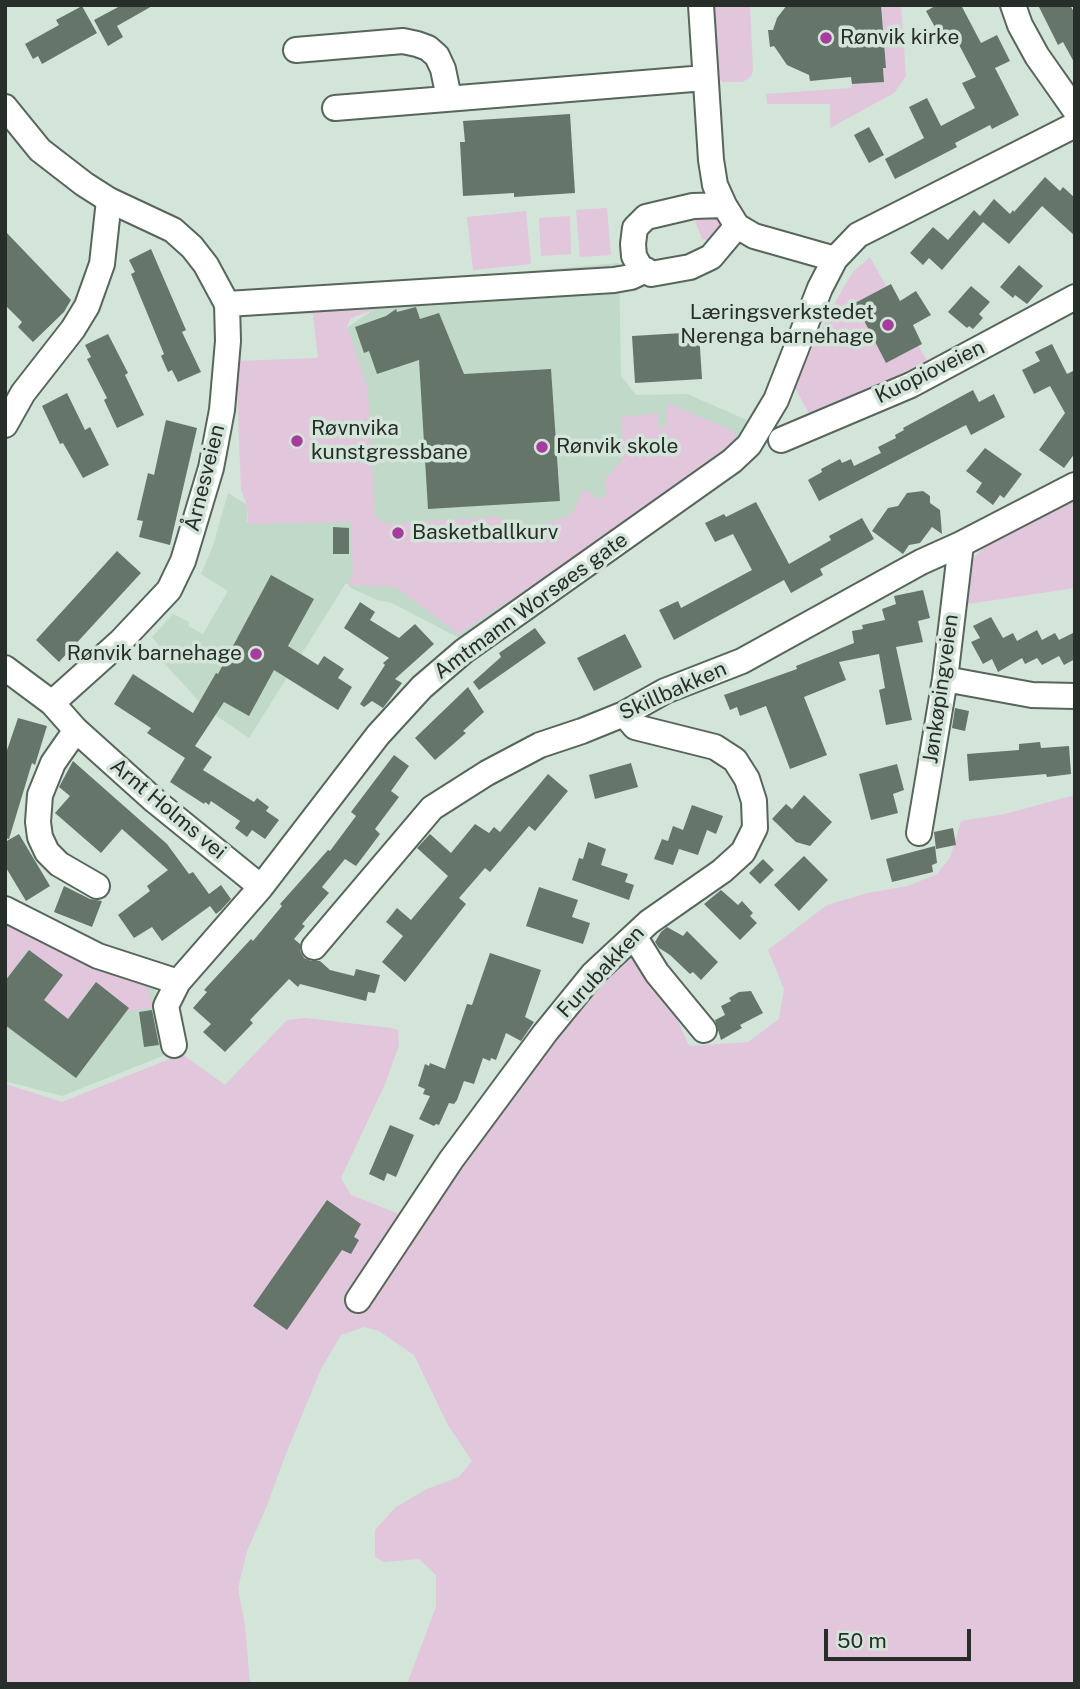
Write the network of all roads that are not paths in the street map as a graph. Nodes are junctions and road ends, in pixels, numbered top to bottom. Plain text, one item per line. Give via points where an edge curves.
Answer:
1 (701, 5) edge
2 (1013, 5) edge
3 (296, 50) dead end
4 (705, 78) junction
5 (449, 97) junction
6 (5, 107) edge
7 (335, 108) dead end
8 (1075, 110) edge
9 (1075, 125) edge
10 (109, 200) junction
11 (730, 216) junction
12 (835, 259) junction
13 (646, 270) junction
14 (1075, 297) edge
15 (227, 304) junction
16 (5, 425) edge
17 (780, 440) dead end
18 (1075, 485) edge
19 (961, 544) junction
20 (5, 668) edge
21 (945, 678) junction
22 (1075, 696) edge
23 (52, 703) junction
24 (624, 713) junction
25 (76, 730) junction
26 (919, 833) dead end
27 (97, 886) dead end
28 (261, 887) junction
29 (5, 909) edge
30 (634, 936) junction
31 (314, 947) dead end
32 (178, 982) junction
33 (704, 1030) dead end
34 (174, 1045) dead end
35 (358, 1300) dead end

1 - 4 street
2 - 8 street via 1037,56
3 - 5 street via 403,41 417,44 438,56
4 - 5 street
4 - 11 street via 710,160 715,185
5 - 7 street
6 - 10 street, Årnesveien via 40,150
9 - 12 street, Amtmann Worsøes gate via 858,235
10 - 15 street, Årnesveien via 173,230 206,265
10 - 16 street via 102,264 87,306
11 - 12 street via 754,236
11 - 13 street via 711,257 667,272 651,274
11 - 13 street via 693,206 646,217 635,228 633,244 634,256
12 - 28 street, Amtmann Worsøes gate via 776,400 749,445 464,651 422,687 378,735
13 - 15 street via 614,280
14 - 17 street, Kuopioveien via 911,385
15 - 23 street, Årnesveien via 222,410 211,468 183,561 169,590
18 - 19 street, Skillbakken
19 - 21 street, Jønkøpingveien
19 - 24 street, Skillbakken via 742,661 665,691
20 - 23 street
21 - 22 street via 1032,695
21 - 26 street, Jønkøpingveien
23 - 25 street, Arnt Holms vei
24 - 30 street, Furubakken via 635,727 715,747 735,760 754,802 755,828 743,852
24 - 31 street, Skillbakken via 540,745 432,808
25 - 27 street via 53,763 40,795 40,837 59,864
25 - 28 street, Arnt Holms vei via 155,802
28 - 32 street, Amtmann Worsøes gate
29 - 32 street via 98,956
30 - 33 street via 657,973
30 - 35 street, Furubakken via 593,974 545,1033 451,1160
32 - 34 street, Amtmann Worsøes gate via 166,1006

